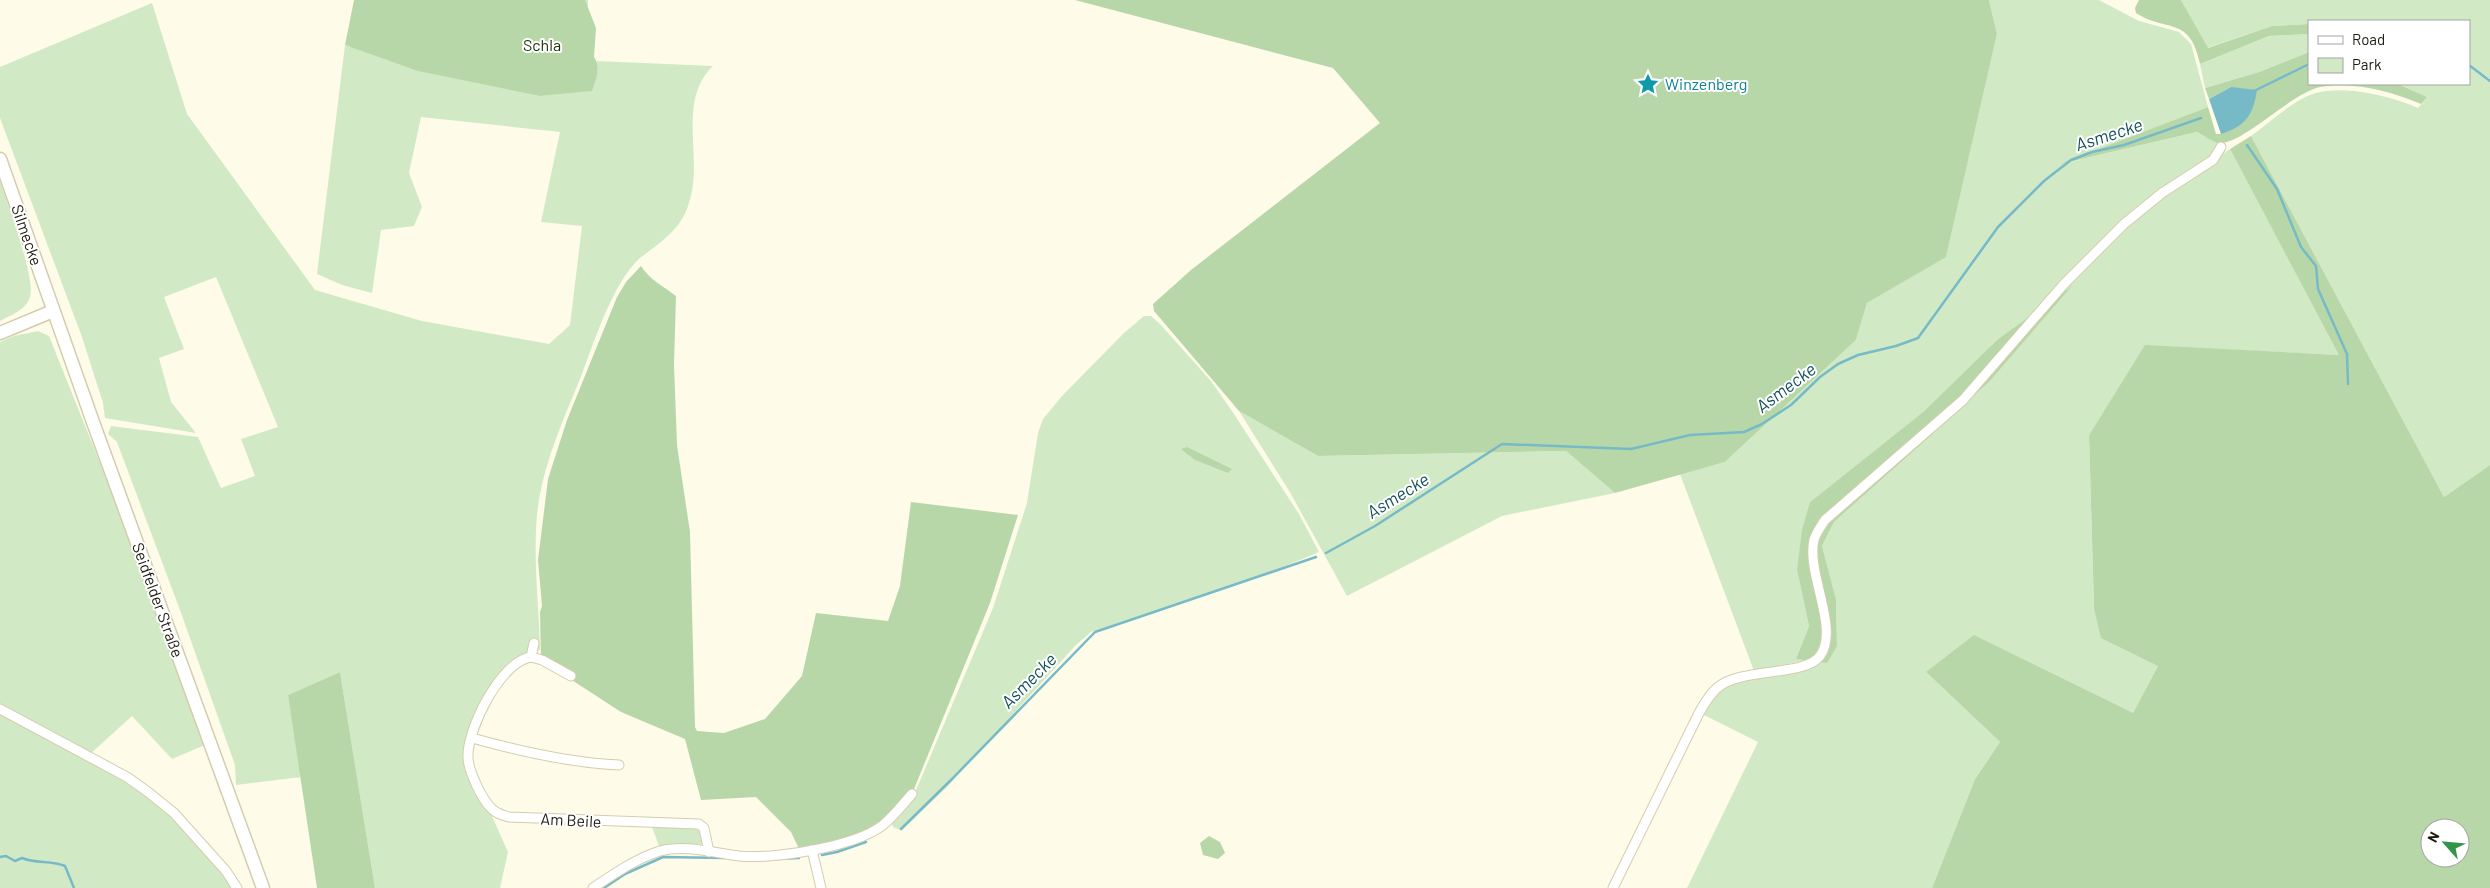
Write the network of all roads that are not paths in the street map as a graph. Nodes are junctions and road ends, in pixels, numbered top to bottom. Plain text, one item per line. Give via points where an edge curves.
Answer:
1 (2221, 147) dead end
2 (0, 159) edge
3 (53, 311) junction
4 (0, 334) edge
5 (534, 643) dead end
6 (531, 657) junction
7 (571, 676) dead end
8 (0, 709) edge
9 (472, 738) junction
10 (619, 765) dead end
11 (912, 794) dead end
12 (812, 850) junction
13 (709, 852) junction
14 (237, 888) edge
15 (263, 888) edge
16 (593, 888) edge
17 (821, 888) edge
18 (1613, 888) edge

1 - 18 street via 2213,160 2162,193 2124,224 2064,284 1963,400 1825,520 1818,530 1813,551 1825,622 1826,639 1821,654 1810,664 1727,682 1710,695
2 - 3 main road, Silmecke
3 - 4 main road
3 - 15 main road, Seidfelder Straße
5 - 6 street
6 - 7 street
6 - 9 street, Am Beile via 519,661 498,683
8 - 14 street via 127,777 148,792 181,820
9 - 10 street via 565,759
9 - 13 street, Am Beile via 469,766 488,804 498,814 509,818 699,824 704,828
11 - 12 street via 871,832
12 - 13 street via 751,856
12 - 17 street
13 - 16 street via 694,848 661,851 632,863

